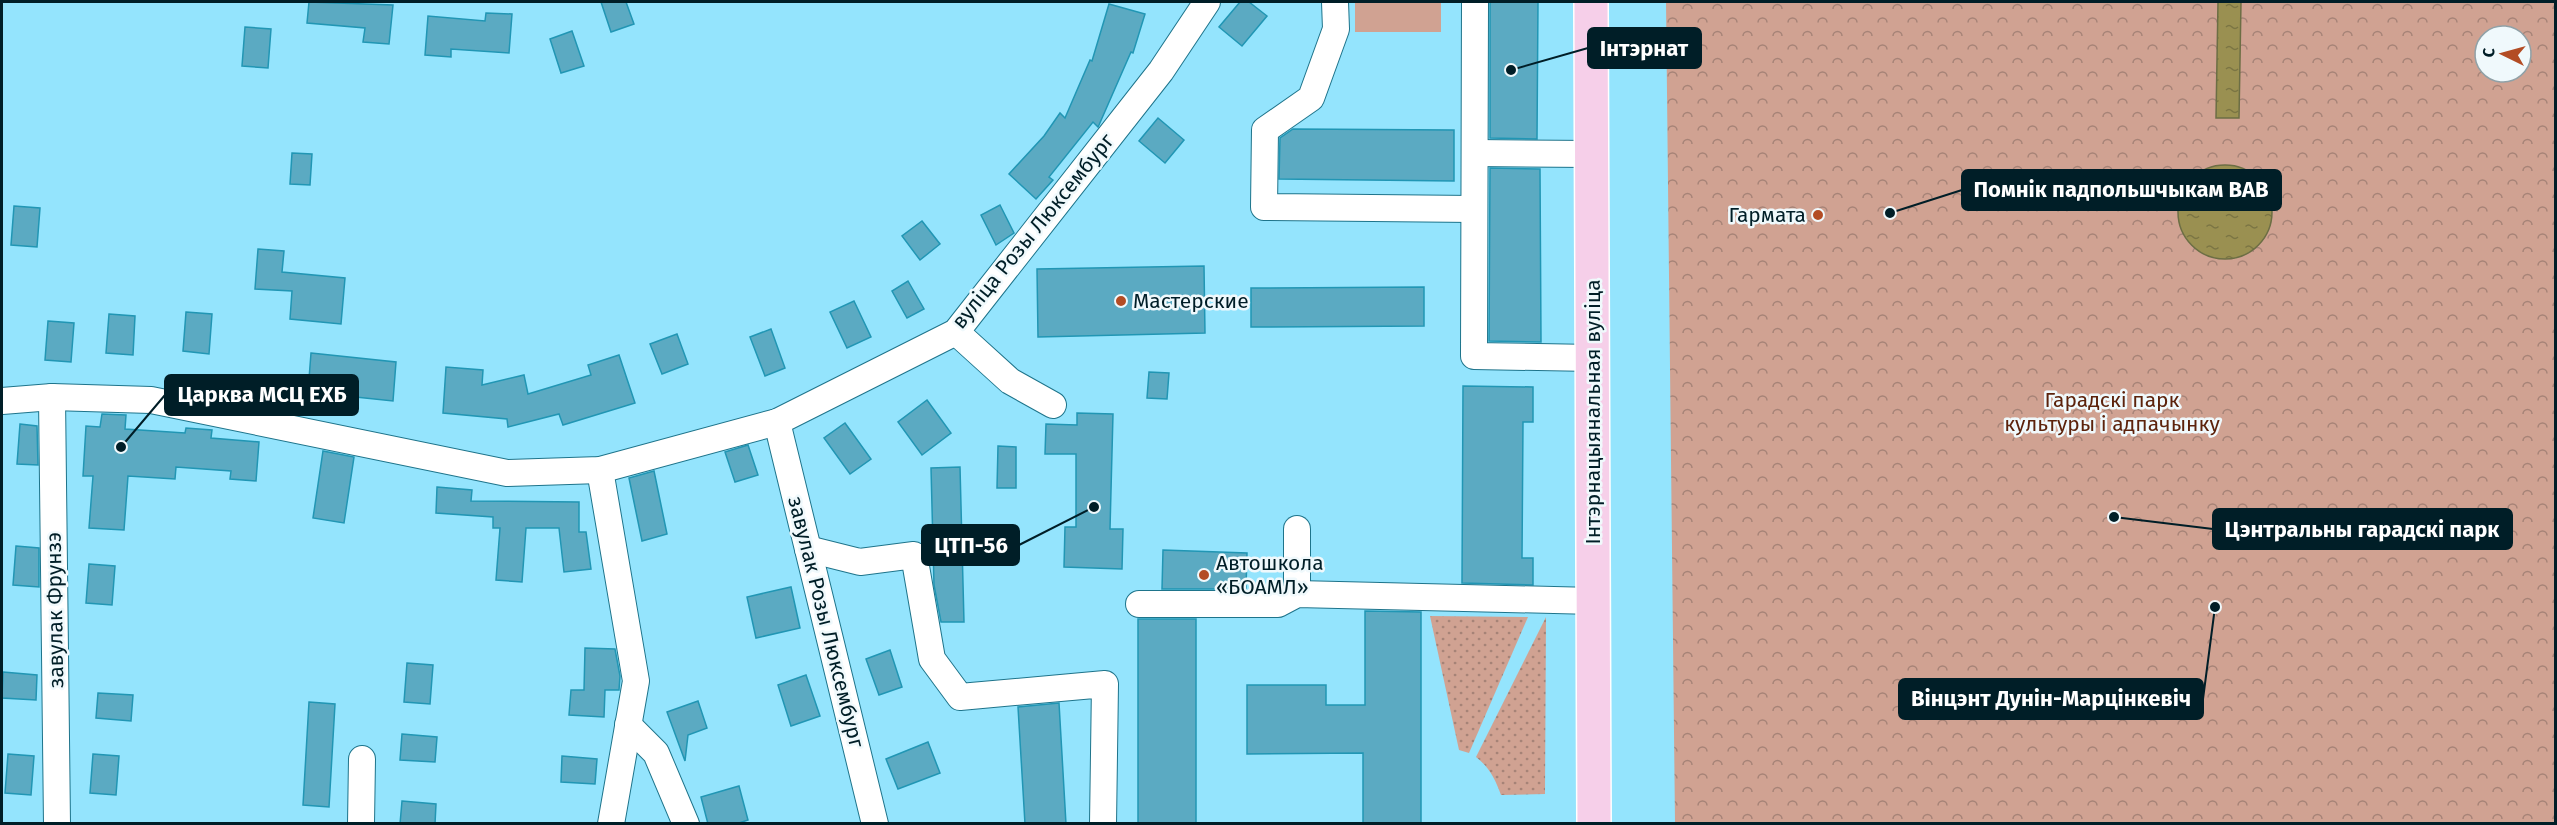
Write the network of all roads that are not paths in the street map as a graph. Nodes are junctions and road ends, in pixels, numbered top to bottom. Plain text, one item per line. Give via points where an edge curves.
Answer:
1 (1207, 2) edge
2 (1335, 2) edge
3 (1475, 2) edge
4 (1591, 2) edge
5 (1475, 153) junction
6 (1591, 153) junction
7 (1474, 209) junction
8 (956, 332) junction
9 (1593, 358) junction
10 (52, 397) junction
11 (2, 401) edge
12 (1053, 405) dead end
13 (777, 422) junction
14 (600, 470) junction
15 (1297, 529) dead end
16 (808, 549) junction
17 (1297, 594) junction
18 (1594, 601) junction
19 (1139, 604) dead end
20 (628, 725) junction
21 (362, 759) dead end
22 (57, 824) edge
23 (361, 824) edge
24 (611, 824) edge
25 (686, 824) edge
26 (875, 824) edge
27 (1103, 824) edge
28 (1594, 824) edge

1 - 8 street, вуліца Розы Люксембург via 1161,71
2 - 7 street via 1336,29 1311,98 1265,130 1264,207
3 - 5 street
4 - 6 main road, Інтэрнацыянальная вуліца
5 - 6 street
5 - 7 street
6 - 9 main road, Інтэрнацыянальная вуліца
7 - 9 street via 1474,356
8 - 12 street via 1010,381
8 - 13 street, вуліца Розы Люксембург
9 - 18 main road, Інтэрнацыянальная вуліца
10 - 11 street, вуліца Розы Люксембург
10 - 14 street, вуліца Розы Люксембург via 151,400 507,473
10 - 22 street, завулак Фрунзэ
13 - 14 street, вуліца Розы Люксембург
13 - 16 street, завулак Розы Люксембург
14 - 20 street via 636,681
15 - 17 street
16 - 26 street, завулак Розы Люксембург
16 - 27 street via 860,562 914,555 932,659 960,697 1105,684
17 - 18 street
17 - 19 street via 1278,604
18 - 28 main road, Інтэрнацыянальная вуліца
20 - 24 street
20 - 25 street via 656,753
21 - 23 street

